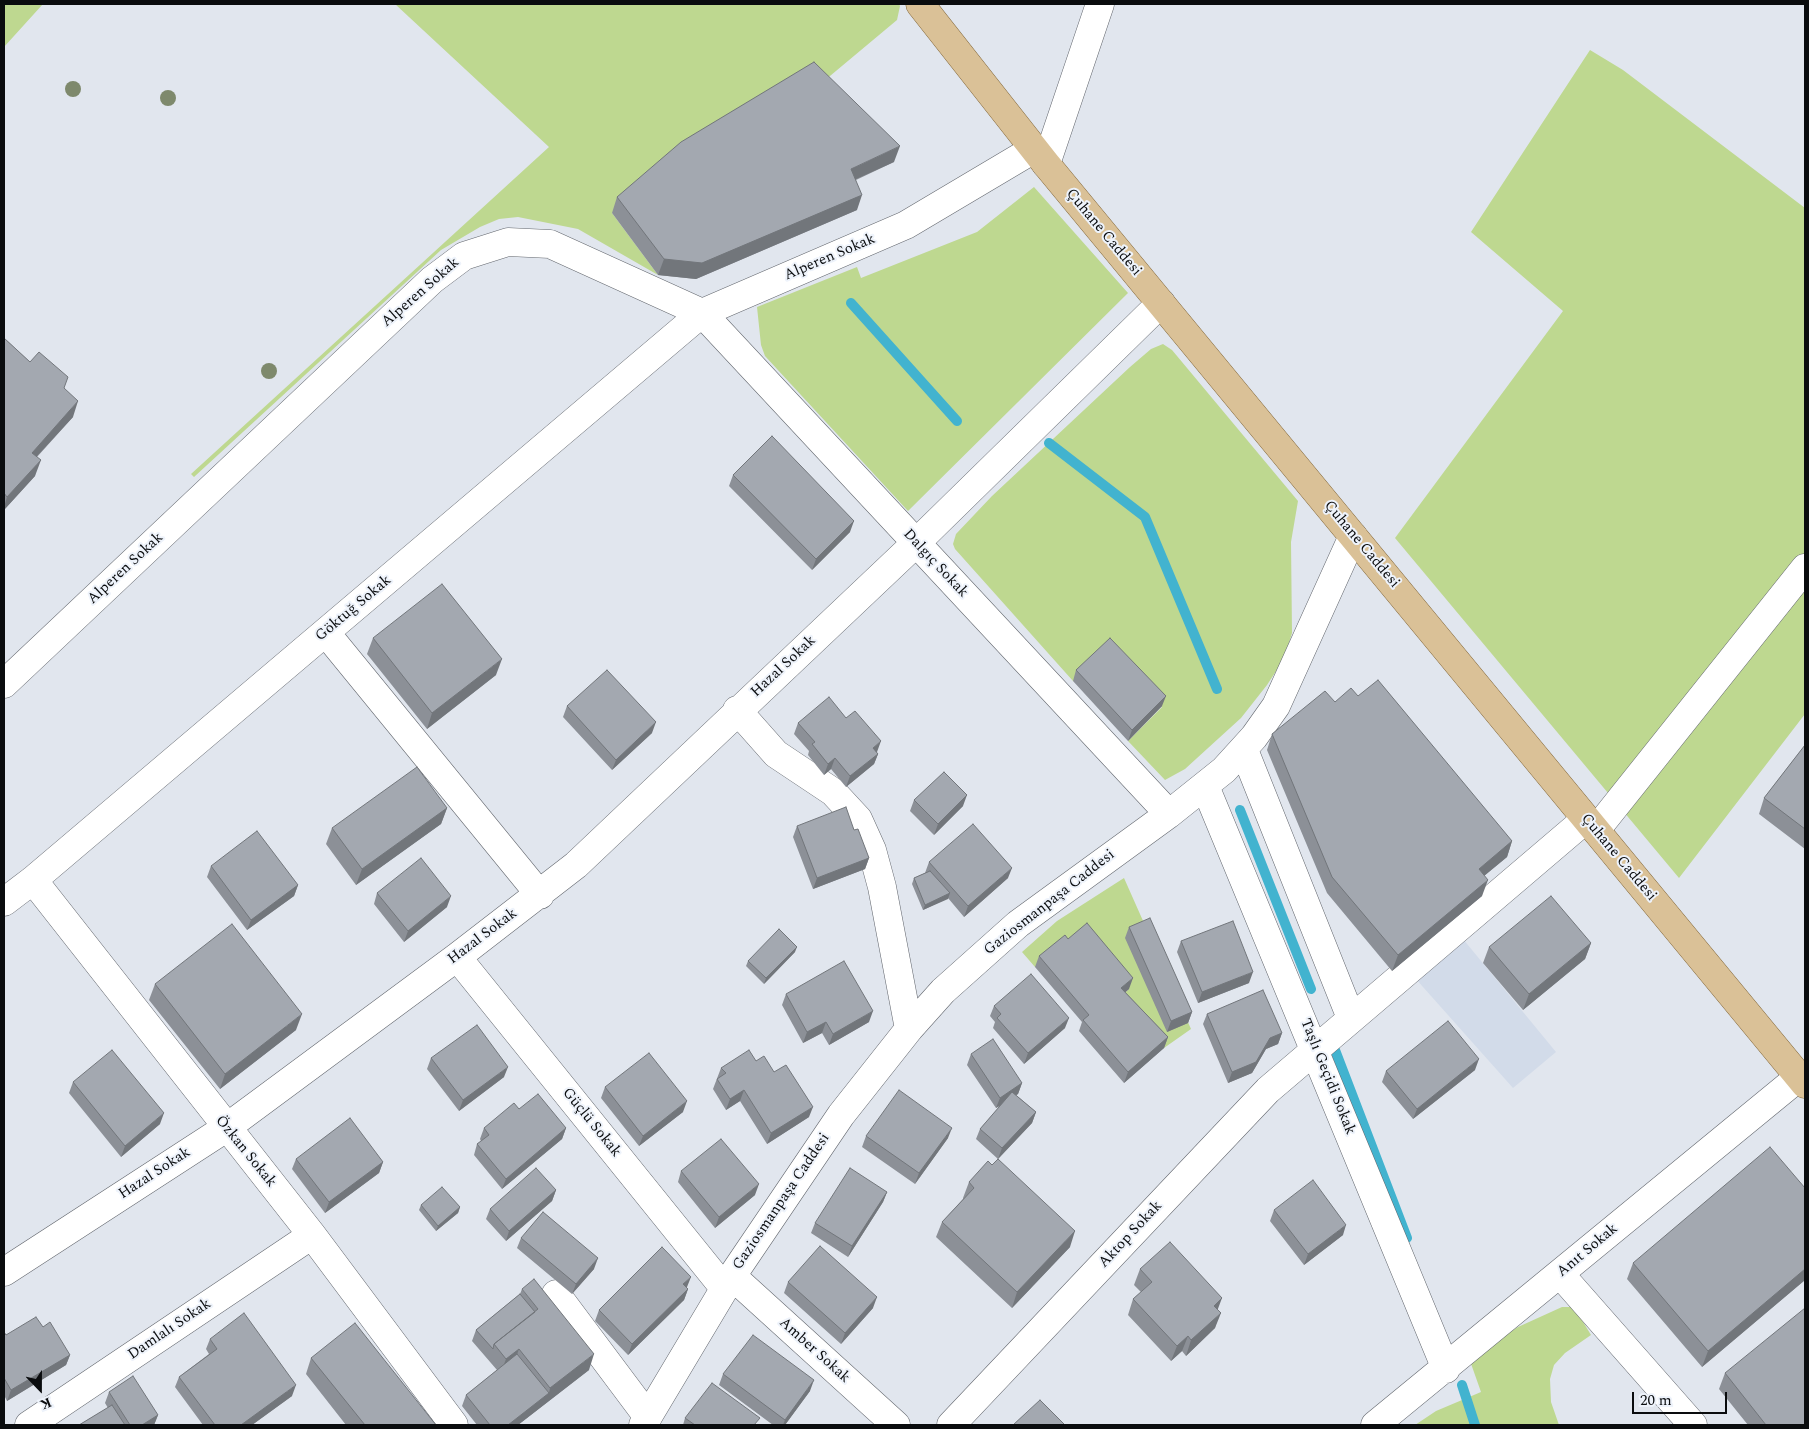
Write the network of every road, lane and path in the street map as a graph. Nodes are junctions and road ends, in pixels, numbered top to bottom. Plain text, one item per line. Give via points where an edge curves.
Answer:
1 (920, 4) edge
2 (1100, 4) edge
3 (1040, 156) junction
4 (1161, 304) junction
5 (702, 312) junction
6 (1353, 536) junction
7 (916, 543) junction
8 (1805, 568) edge
9 (326, 633) junction
10 (6, 678) edge
11 (738, 710) junction
12 (1244, 750) junction
13 (1205, 786) junction
14 (1169, 814) junction
15 (1591, 825) junction
16 (33, 880) junction
17 (540, 895) junction
18 (4, 902) edge
19 (457, 957) junction
20 (1351, 1018) junction
21 (909, 1029) junction
22 (1315, 1048) junction
23 (1802, 1080) edge
24 (226, 1128) junction
25 (312, 1235) junction
26 (4, 1272) edge
27 (1560, 1274) junction
28 (728, 1282) junction
29 (556, 1294) dead end
30 (1446, 1369) junction
31 (645, 1421) edge
32 (29, 1425) edge
33 (454, 1425) edge
34 (896, 1425) edge
35 (951, 1425) edge
36 (1376, 1425) edge
37 (1694, 1425) edge

1 - 3 main road, Çuhane Caddesi
2 - 3 street
3 - 4 main road, Çuhane Caddesi
3 - 5 street, Alperen Sokak via 906,225
4 - 6 main road, Çuhane Caddesi
4 - 7 street, Hazal Sokak
5 - 7 street, Dalgıç Sokak
5 - 9 street, Göktuğ Sokak
5 - 10 street, Alperen Sokak via 550,244 508,242 464,256 432,280
6 - 12 street, Gaziosmanpaşa Caddesi via 1276,706
6 - 15 main road, Çuhane Caddesi
7 - 11 street, Hazal Sokak
7 - 14 street, Dalgıç Sokak
8 - 15 street, Aktop Sokak
9 - 16 street, Göktuğ Sokak
9 - 17 street
11 - 17 street, Hazal Sokak via 576,865
11 - 21 street via 776,754 833,792 858,818 872,850 882,887
12 - 13 street, Gaziosmanpaşa Caddesi
12 - 20 street
13 - 14 street, Gaziosmanpaşa Caddesi
13 - 22 street, Taşlı Geçidi Sokak
14 - 21 street, Gaziosmanpaşa Caddesi via 1018,924 943,991
15 - 20 street, Aktop Sokak
15 - 23 main road, Çuhane Caddesi
16 - 18 street, Göktuğ Sokak
16 - 24 street, Özkan Sokak
17 - 19 street, Hazal Sokak
19 - 24 street, Hazal Sokak
19 - 28 street, Güçlü Sokak
20 - 22 street, Aktop Sokak
21 - 28 street, Gaziosmanpaşa Caddesi via 841,1115
22 - 30 street, Taşlı Geçidi Sokak
22 - 35 street, Aktop Sokak via 1268,1090
23 - 27 street, Anıt Sokak
24 - 25 street, Özkan Sokak
24 - 26 street, Hazal Sokak
25 - 32 street, Damlalı Sokak
25 - 33 street, Özkan Sokak
27 - 30 street, Anıt Sokak
27 - 37 street
28 - 31 street, Gaziosmanpaşa Caddesi
28 - 34 street, Amber Sokak
29 - 31 street
30 - 36 street, Anıt Sokak

